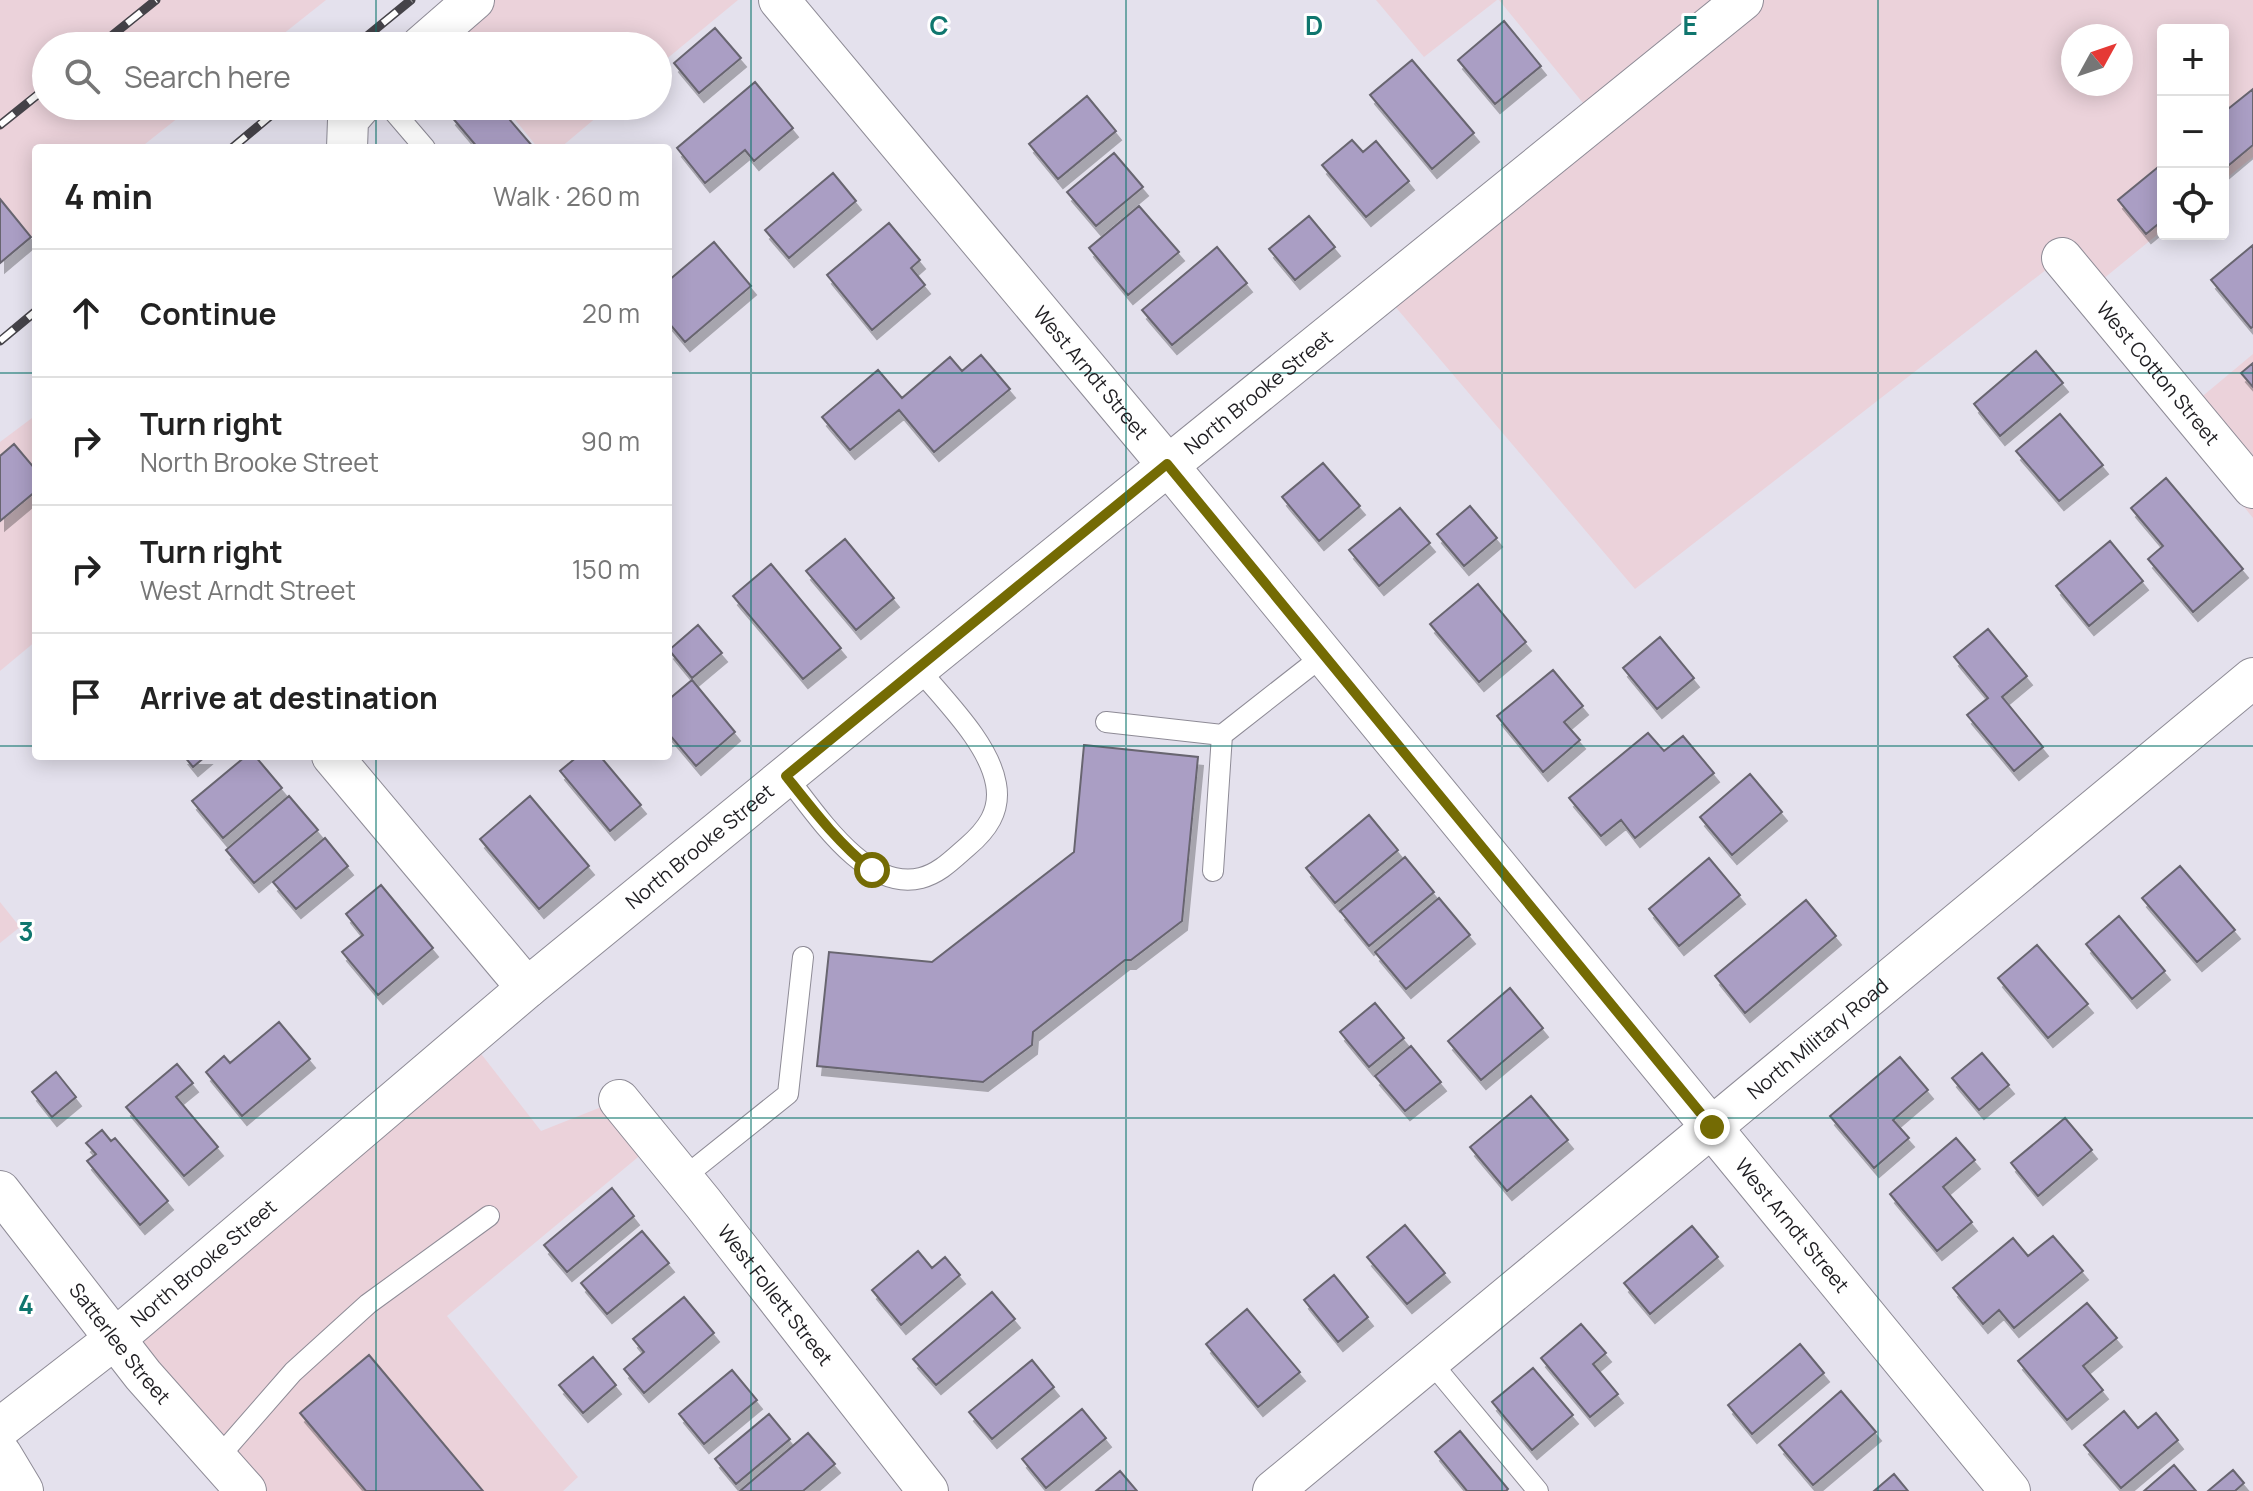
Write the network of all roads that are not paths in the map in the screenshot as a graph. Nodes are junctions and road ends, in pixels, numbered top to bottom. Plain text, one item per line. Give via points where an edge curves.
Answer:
1 (474, 0) edge
2 (779, 0) edge
3 (1743, 0) edge
4 (437, 32) edge
5 (348, 120) edge
6 (401, 120) edge
7 (347, 144) edge
8 (422, 144) edge
9 (2062, 258) dead end
10 (1167, 464) junction
11 (2253, 488) edge
12 (1324, 655) junction
13 (918, 668) junction
14 (2253, 678) edge
15 (1106, 722) dead end
16 (1222, 735) junction
17 (335, 760) edge
18 (786, 776) junction
19 (1213, 871) dead end
20 (803, 957) dead end
21 (527, 988) junction
22 (619, 1100) dead end
23 (1712, 1127) junction
24 (683, 1178) junction
25 (0, 1191) edge
26 (489, 1216) dead end
27 (116, 1338) junction
28 (1430, 1361) junction
29 (0, 1428) edge
30 (0, 1456) edge
31 (217, 1459) junction
32 (21, 1491) edge
33 (246, 1491) edge
34 (928, 1491) edge
35 (1273, 1491) edge
36 (1538, 1491) edge
37 (2010, 1491) edge

1 - 4 street
2 - 10 street, West Arndt Street
3 - 10 street, North Brooke Street
5 - 7 street
6 - 8 lane
9 - 11 street, West Cotton Street
10 - 12 street, West Arndt Street
10 - 13 street, North Brooke Street
12 - 16 lane
12 - 23 street, West Arndt Street
13 - 18 street, North Brooke Street
13 - 18 lane via 988,759 996,785 996,811 982,834 943,868 920,878 872,870 826,827
14 - 23 street, North Military Road
15 - 16 lane
16 - 19 lane
17 - 21 street
18 - 21 street, North Brooke Street
20 - 24 lane via 788,1094
21 - 27 street, North Brooke Street
22 - 24 street, West Follett Street
23 - 28 street, North Military Road
23 - 37 street, West Arndt Street
24 - 34 street, West Follett Street
25 - 27 street, Satterlee Street
26 - 31 lane via 368,1304 293,1372
27 - 29 street, North Brooke Street
27 - 31 street, Satterlee Street
28 - 35 street, North Military Road
28 - 36 lane
30 - 32 main road
31 - 33 street, Satterlee Street

